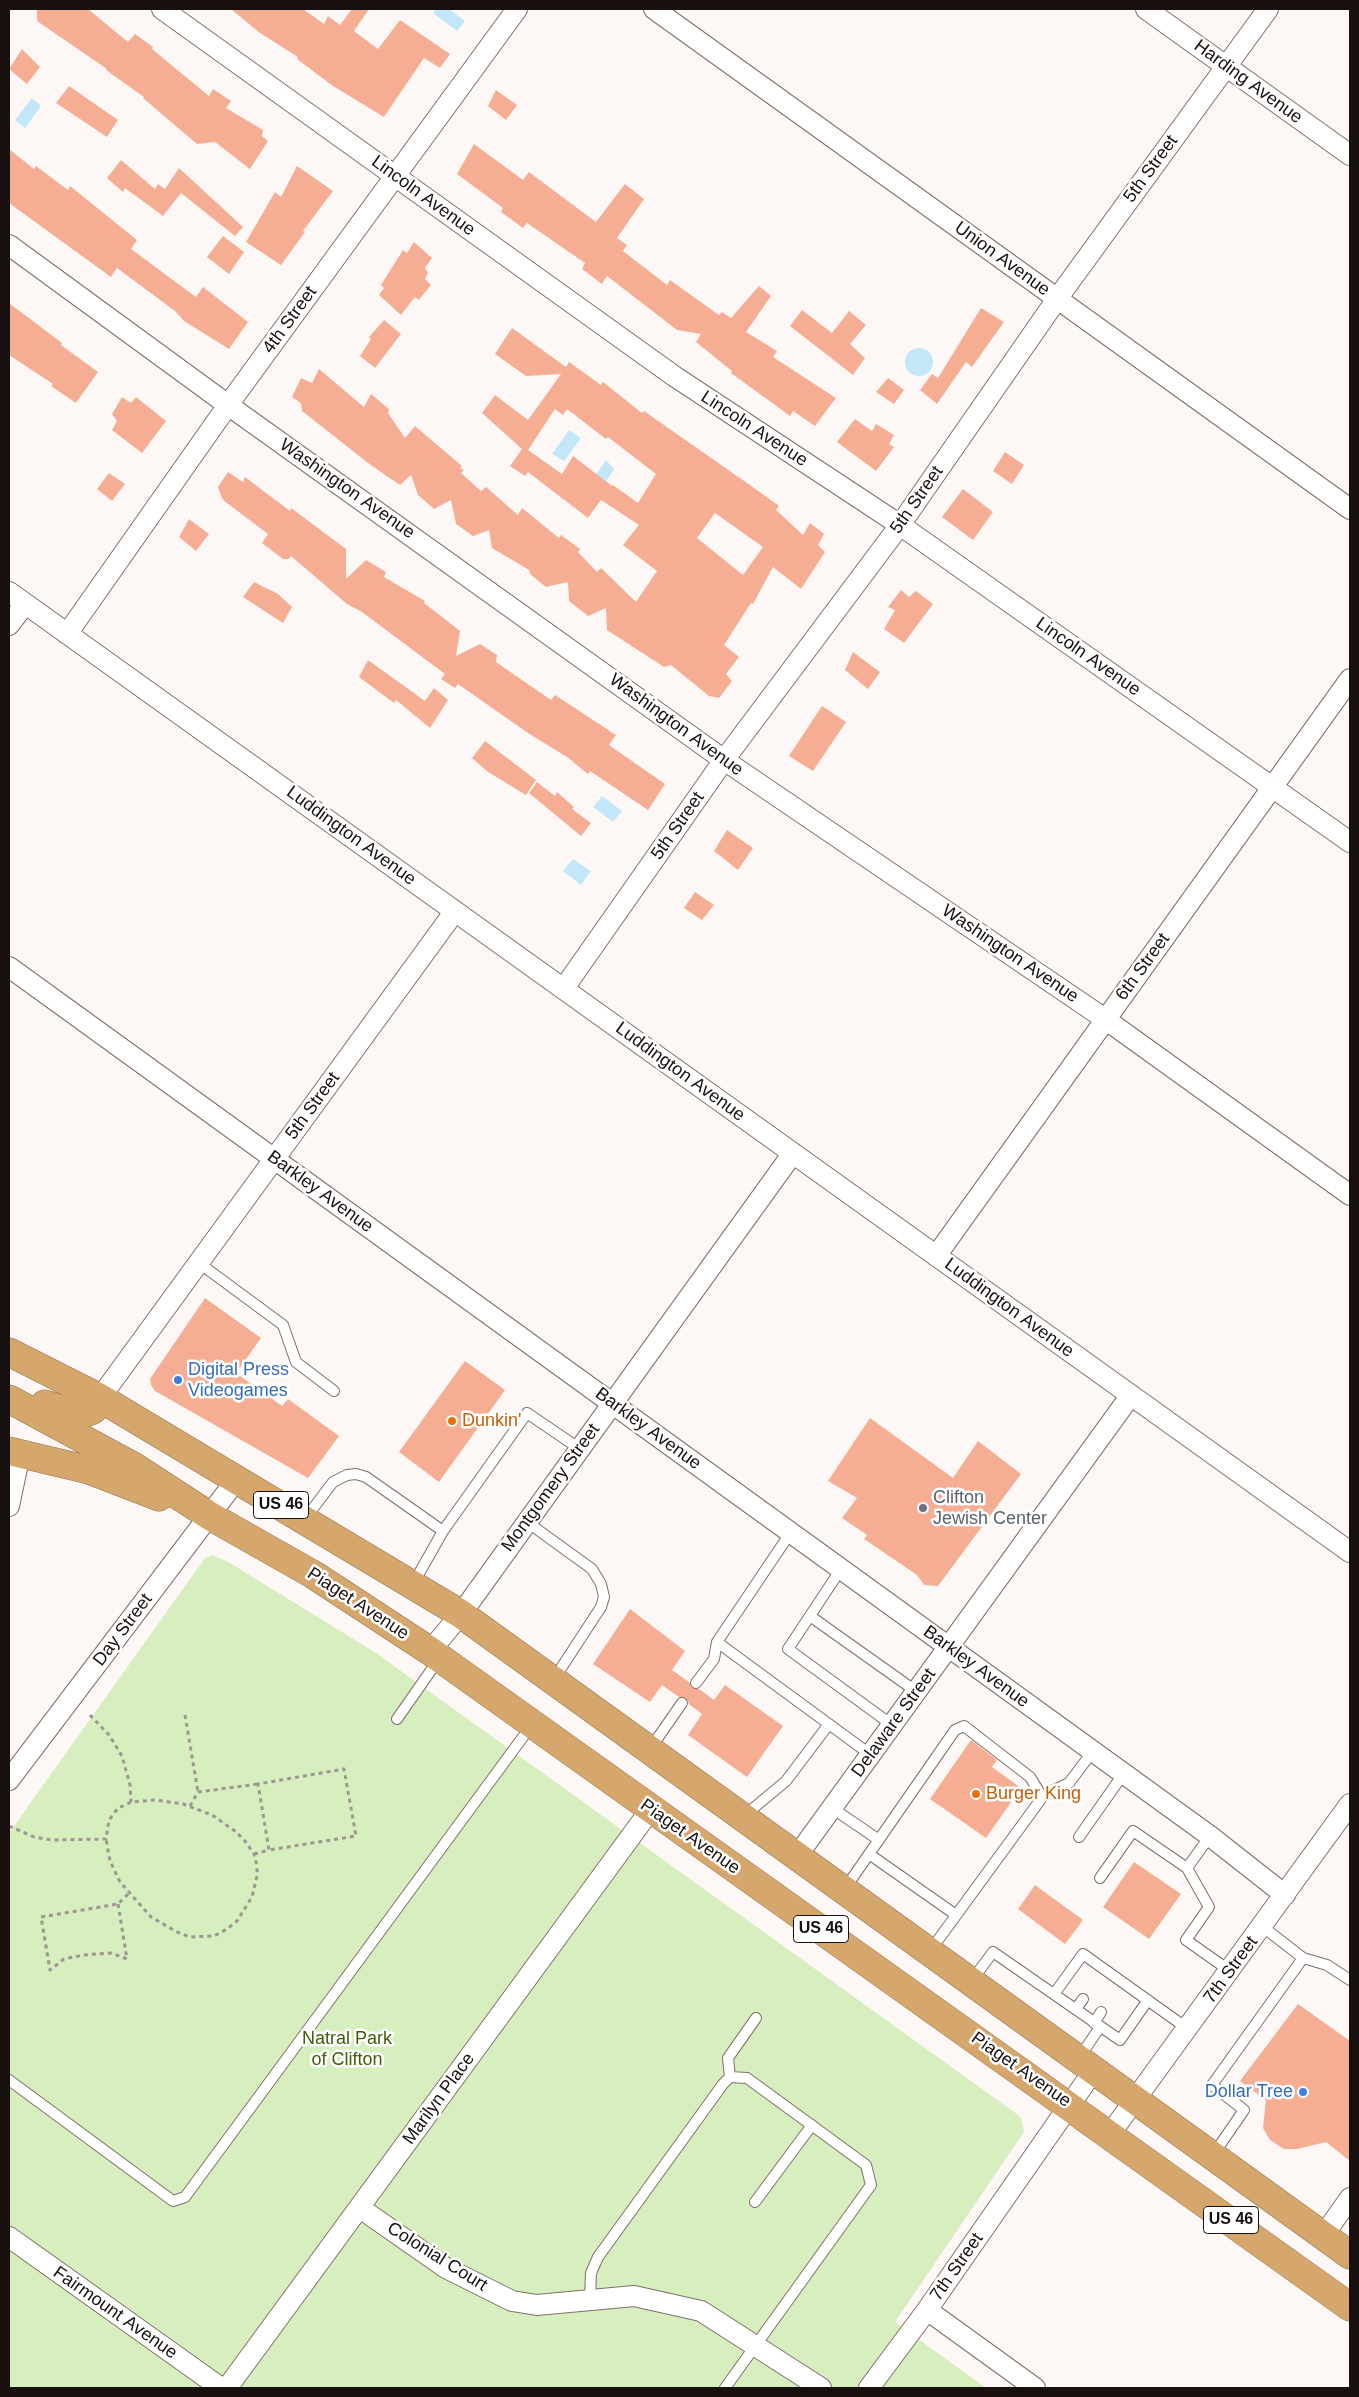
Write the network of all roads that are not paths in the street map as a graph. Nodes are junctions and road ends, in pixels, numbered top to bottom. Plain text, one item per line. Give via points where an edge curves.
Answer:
1 (162, 9) edge
2 (517, 9) edge
3 (654, 9) edge
4 (1146, 9) edge
5 (1268, 9) edge
6 (1226, 65) junction
7 (1350, 155) edge
8 (396, 177) junction
9 (9, 245) edge
10 (1057, 299) junction
11 (228, 406) junction
12 (1350, 510) edge
13 (900, 525) junction
14 (17, 598) edge
15 (9, 625) edge
16 (67, 634) junction
17 (1350, 679) edge
18 (724, 760) junction
19 (1272, 786) junction
20 (1350, 842) edge
21 (455, 911) junction
22 (9, 967) edge
23 (564, 988) junction
24 (1105, 1019) junction
25 (793, 1153) junction
26 (274, 1159) junction
27 (1350, 1196) edge
28 (936, 1256) junction
29 (199, 1263) junction
30 (9, 1352) edge
31 (9, 1390) edge
32 (334, 1391) dead end
33 (1131, 1395) junction
34 (100, 1398) junction
35 (9, 1399) edge
36 (612, 1404) junction
37 (580, 1449) junction
38 (14, 1452) edge
39 (237, 1479) junction
40 (9, 1506) edge
41 (210, 1516) junction
42 (304, 1519) junction
43 (527, 1522) junction
44 (443, 1531) junction
45 (791, 1532) junction
46 (1350, 1552) edge
47 (841, 1569) junction
48 (412, 1585) junction
49 (461, 1614) junction
50 (810, 1616) junction
51 (717, 1642) junction
52 (949, 1647) junction
53 (435, 1654) junction
54 (553, 1680) junction
55 (696, 1683) dead end
56 (917, 1692) junction
57 (682, 1703) dead end
58 (397, 1718) dead end
59 (829, 1724) junction
60 (532, 1725) junction
61 (892, 1725) junction
62 (650, 1750) junction
63 (1093, 1751) junction
64 (871, 1754) junction
65 (1124, 1774) junction
66 (9, 1780) edge
67 (1040, 1797) junction
68 (1350, 1804) edge
69 (832, 1808) junction
70 (651, 1809) junction
71 (743, 1817) junction
72 (1210, 1836) junction
73 (1080, 1837) dead end
74 (878, 1840) junction
75 (869, 1854) junction
76 (797, 1856) junction
77 (1187, 1868) junction
78 (1100, 1878) dead end
79 (844, 1890) junction
80 (1285, 1895) junction
81 (956, 1915) junction
82 (1263, 1927) junction
83 (930, 1951) junction
84 (1303, 1958) junction
85 (1230, 1971) junction
86 (1350, 1980) edge
87 (971, 1981) junction
88 (1054, 1994) junction
89 (1083, 1999) dead end
90 (1148, 2000) junction
91 (1076, 2010) junction
92 (1101, 2012) dead end
93 (756, 2018) dead end
94 (1097, 2025) junction
95 (1188, 2029) junction
96 (1086, 2064) junction
97 (730, 2077) junction
98 (9, 2080) edge
99 (1135, 2101) junction
100 (1070, 2105) junction
101 (812, 2125) junction
102 (1110, 2134) junction
103 (1213, 2156) junction
104 (1350, 2198) edge
105 (755, 2202) dead end
106 (360, 2208) junction
107 (1323, 2236) junction
108 (9, 2237) edge
109 (1350, 2255) edge
110 (590, 2300) junction
111 (1350, 2307) edge
112 (926, 2310) junction
113 (756, 2346) junction
114 (221, 2388) edge
115 (227, 2388) edge
116 (725, 2388) edge
117 (821, 2388) edge
118 (869, 2388) edge
119 (1035, 2388) edge

1 - 8 street, Lincoln Avenue
2 - 8 street, 4th Street
3 - 10 street, Union Avenue
4 - 6 street, Harding Avenue
5 - 6 street, 5th Street
6 - 7 street, Harding Avenue
6 - 10 street, 5th Street
8 - 11 street, 4th Street
8 - 13 street, Lincoln Avenue via 674,376
9 - 11 street, Washington Avenue
10 - 12 street, Union Avenue
10 - 13 street, 5th Street
11 - 16 street, 4th Street
11 - 18 street, Washington Avenue
13 - 18 street, 5th Street
13 - 19 street, Lincoln Avenue
14 - 15 street
14 - 16 street, Luddington Avenue
16 - 21 street, Luddington Avenue
17 - 19 street, 6th Street
18 - 23 street, 5th Street
18 - 24 street, Washington Avenue
19 - 20 street, Lincoln Avenue
19 - 24 street, 6th Street
21 - 23 street, Luddington Avenue
21 - 26 street, 5th Street
22 - 26 street, Barkley Avenue
23 - 25 street, Luddington Avenue
24 - 27 street, Washington Avenue
24 - 28 street, 6th Street
25 - 28 street, Luddington Avenue
25 - 36 street, Montgomery Street
26 - 29 street, 5th Street
26 - 36 street, Barkley Avenue
28 - 33 street, Luddington Avenue
29 - 32 lane via 283,1325 296,1362
29 - 34 street, 5th Street
30 - 34 highway, US 46
31 - 34 highway via 79,1416 93,1410
33 - 46 street, Luddington Avenue
33 - 52 street, Delaware Street
34 - 39 highway, US 46
35 - 41 highway, Piaget Avenue / US 46 via 133,1466
36 - 37 street, Montgomery Street
36 - 45 street, Barkley Avenue
37 - 43 street, Montgomery Street
37 - 44 lane via 527,1413
38 - 40 street
38 - 41 highway via 89,1470
39 - 41 street, Day Street
39 - 42 highway, US 46
41 - 53 highway, Piaget Avenue / US 46 via 314,1575
41 - 66 street, Day Street
42 - 44 lane via 333,1482 356,1474 366,1477
42 - 48 highway, US 46
43 - 49 street, Montgomery Street
43 - 54 lane via 592,1569 602,1584 604,1597 601,1607
44 - 48 lane
45 - 47 street, Barkley Avenue
45 - 51 lane
47 - 50 lane
47 - 52 street, Barkley Avenue
48 - 49 highway, US 46
49 - 53 street, Montgomery Street
49 - 54 highway, US 46
50 - 56 lane
50 - 61 lane via 788,1649
51 - 55 lane via 714,1659
51 - 59 lane
52 - 56 street, Delaware Street
52 - 63 street, Barkley Avenue
53 - 58 lane
53 - 60 highway, Piaget Avenue / US 46
54 - 62 highway, US 46
56 - 61 street, Delaware Street
57 - 62 lane
59 - 64 lane
59 - 71 lane via 786,1781
60 - 70 highway, Piaget Avenue / US 46
60 - 98 lane via 185,2197 173,2201
61 - 64 street, Delaware Street
62 - 71 highway, US 46
63 - 65 street, Barkley Avenue
63 - 67 lane via 1069,1783
64 - 69 street, Delaware Street
65 - 72 street, Barkley Avenue
65 - 73 lane
67 - 74 lane via 1030,1777 964,1726 955,1730
67 - 81 lane
68 - 80 street, 7th Street
69 - 74 lane
69 - 76 street, Delaware Street
70 - 100 highway, Piaget Avenue / US 46
70 - 106 street, Marilyn Place
71 - 76 highway, US 46
72 - 77 lane
72 - 80 street, Barkley Avenue
74 - 75 lane
75 - 79 lane
75 - 81 lane
76 - 79 highway, US 46
77 - 78 lane via 1133,1831
77 - 85 lane via 1209,1907 1186,1940
79 - 83 highway, US 46
80 - 82 street, 7th Street
81 - 83 lane
82 - 84 lane
82 - 85 street, 7th Street
83 - 87 highway, US 46
84 - 86 lane via 1327,1965
84 - 103 lane via 1212,2085 1244,2110
85 - 95 street, 7th Street
87 - 88 lane via 993,1952
87 - 96 highway, US 46
88 - 90 lane via 1083,1954 1101,1972
88 - 91 lane
89 - 91 lane
90 - 94 lane via 1120,2040
90 - 95 lane
91 - 94 lane
92 - 94 lane
93 - 97 lane via 728,2058
94 - 96 lane
95 - 99 street, 7th Street
96 - 99 highway, US 46
96 - 100 street, 7th Street
97 - 101 lane via 747,2078
97 - 110 lane via 598,2258 591,2274
99 - 102 street, 7th Street
99 - 103 highway, US 46
100 - 102 highway, Piaget Avenue / US 46
100 - 112 street, 7th Street
101 - 105 lane
101 - 113 lane via 866,2165 871,2185
102 - 111 highway, Piaget Avenue / US 46
103 - 107 highway, US 46
104 - 107 street
106 - 110 street, Colonial Court via 446,2268 512,2301 537,2304
106 - 115 street, Marilyn Place
107 - 109 highway, US 46
108 - 114 street, Fairmount Avenue
110 - 113 street, Colonial Court via 634,2296 701,2311
112 - 118 street, 7th Street
112 - 119 street
113 - 116 lane
113 - 117 street, Colonial Court

